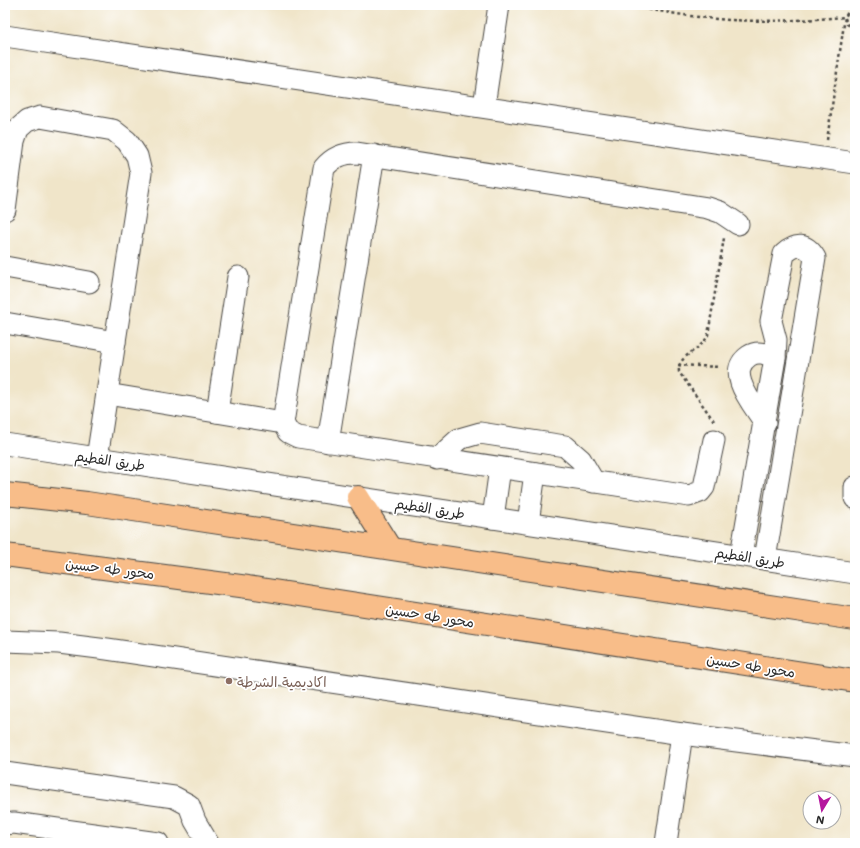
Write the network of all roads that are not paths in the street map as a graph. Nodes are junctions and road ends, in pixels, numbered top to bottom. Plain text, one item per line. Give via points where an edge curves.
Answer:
1 (499, 5) edge
2 (5, 36) edge
3 (484, 106) junction
4 (374, 155) junction
5 (855, 163) edge
6 (5, 210) edge
7 (733, 220) road end
8 (5, 268) edge
9 (238, 277) dead end
10 (90, 282) dead end
11 (5, 323) edge
12 (115, 342) junction
13 (775, 358) junction
14 (772, 379) junction
15 (794, 383) junction
16 (107, 394) junction
17 (217, 412) junction
18 (283, 423) junction
19 (765, 423) junction
20 (714, 431) road end
21 (328, 442) junction
22 (5, 444) edge
23 (759, 457) junction
24 (97, 458) junction
25 (437, 459) junction
26 (780, 462) junction
27 (500, 468) junction
28 (535, 473) junction
29 (594, 482) junction
30 (855, 487) edge
31 (5, 494) edge
32 (358, 497) junction
33 (855, 498) edge
34 (493, 518) junction
35 (528, 523) junction
36 (390, 548) junction
37 (5, 555) edge
38 (740, 555) junction
39 (765, 559) junction
40 (855, 572) edge
41 (855, 619) edge
42 (5, 641) edge
43 (855, 681) edge
44 (682, 734) junction
45 (855, 756) edge
46 (5, 773) edge
47 (5, 824) edge
48 (158, 843) edge
49 (208, 843) edge
50 (666, 843) edge

1 - 3 street
2 - 3 street
3 - 5 street
4 - 7 street via 708,208
4 - 18 street via 348,153 330,161 324,168
4 - 21 street
6 - 12 street via 14,141 18,130 27,121 40,117 113,130 127,141 137,156 141,174
8 - 10 street
9 - 17 street
11 - 12 street
12 - 16 street
13 - 14 street
13 - 15 street via 776,340 771,321 784,254 791,248 801,246 810,250 815,258
13 - 19 street via 769,354 751,355 740,368 742,386
14 - 15 street
14 - 19 street
15 - 26 street
16 - 17 street
16 - 24 street
17 - 18 street
18 - 21 street via 288,432 298,438
19 - 23 street
20 - 29 street via 704,487 695,495
21 - 25 street
22 - 24 street, طريق الفطيم
23 - 26 street
23 - 38 street
24 - 32 street, طريق الفطيم
25 - 27 street
25 - 29 street via 459,439 480,432 565,446 581,460
26 - 39 street
27 - 28 street
27 - 34 street
28 - 29 street
28 - 35 street
30 - 33 street
31 - 36 main road via 87,503
32 - 34 street, طريق الفطيم
32 - 36 main road
34 - 35 street, طريق الفطيم
35 - 38 street, طريق الفطيم
36 - 41 main road
37 - 43 main road, محور طه حسين via 248,587
38 - 39 street, طريق الفطيم
39 - 40 street, طريق الفطيم
42 - 44 street via 107,648
44 - 45 street
44 - 50 street
46 - 49 street via 174,797 189,805
47 - 48 street via 14,823

